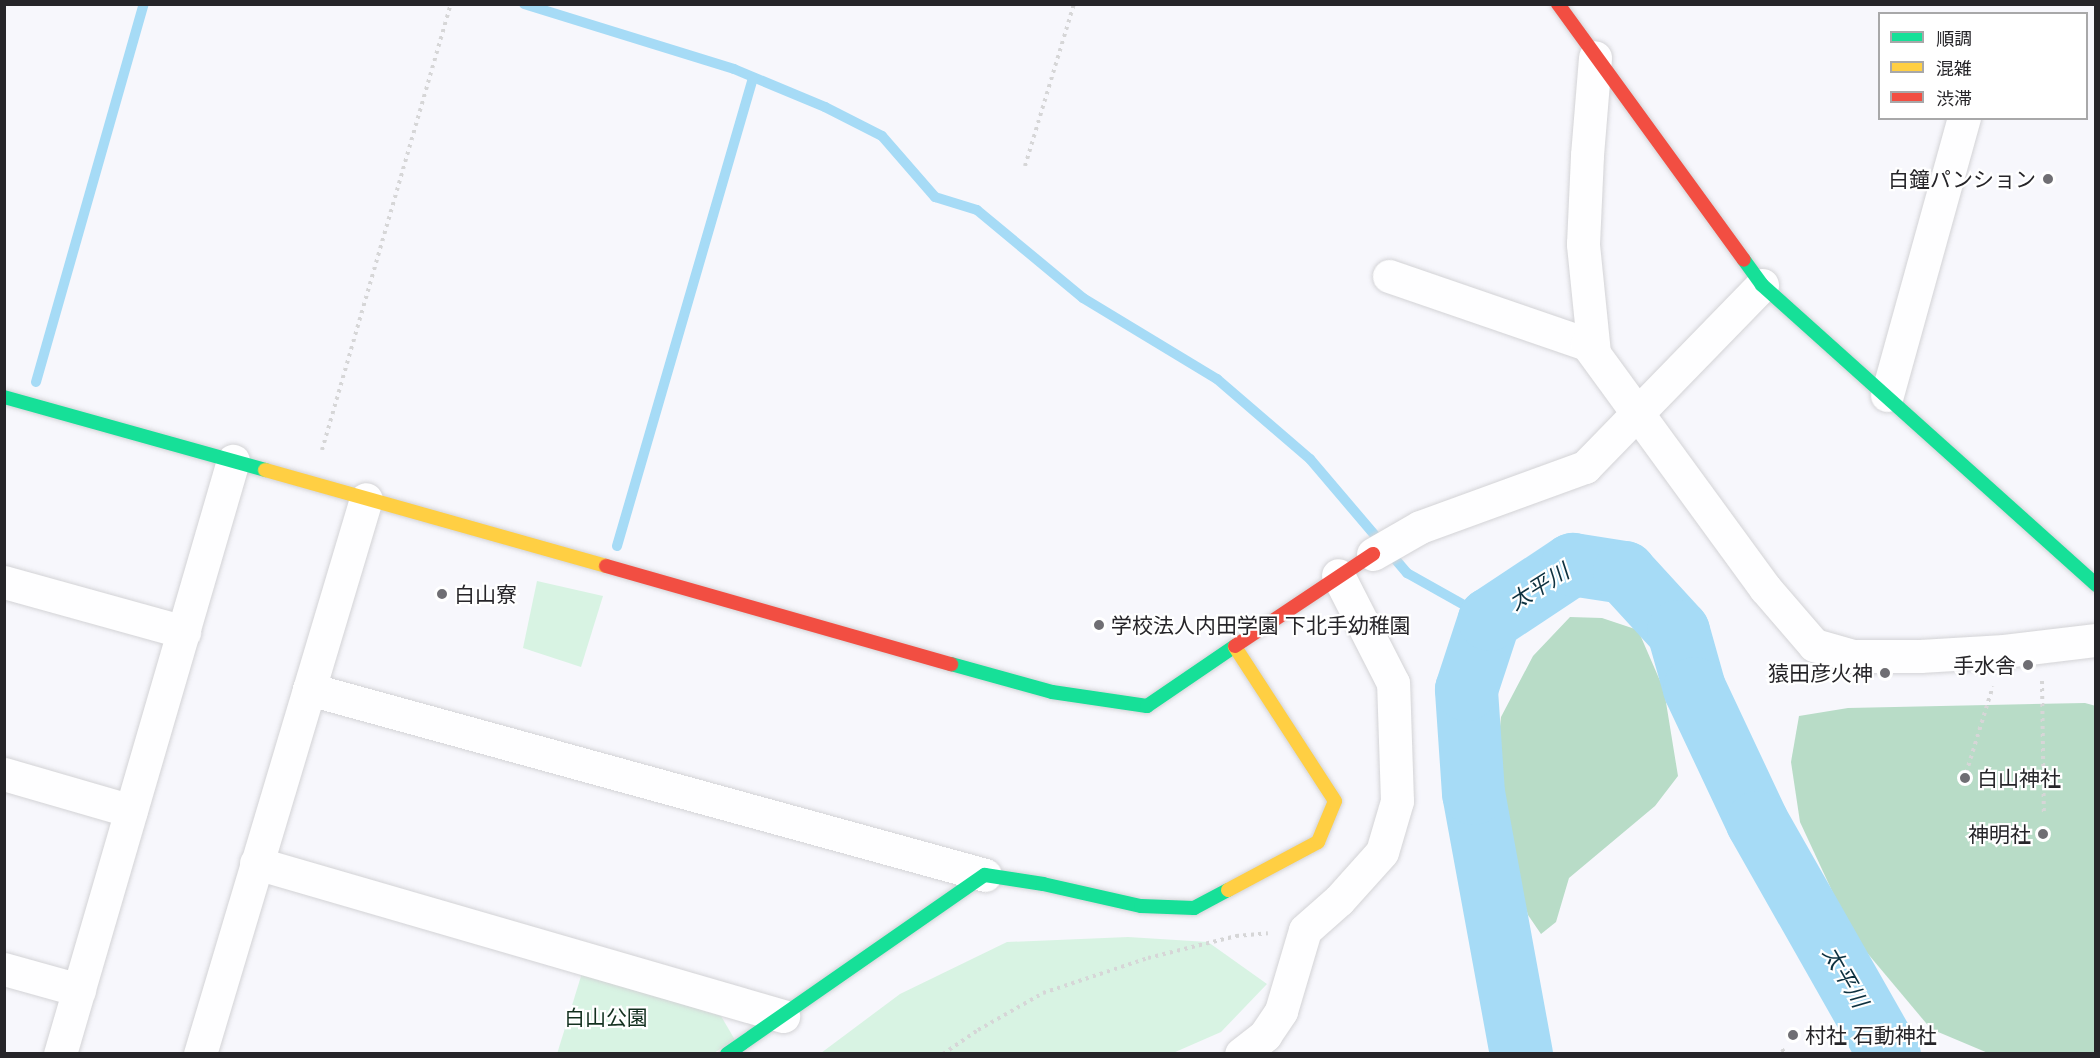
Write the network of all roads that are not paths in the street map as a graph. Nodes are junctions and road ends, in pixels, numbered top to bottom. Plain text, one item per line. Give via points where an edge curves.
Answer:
1 (1558, 4) edge
2 (1595, 57) junction
3 (1963, 120) edge
4 (1389, 276) dead end
5 (1762, 285) junction
6 (1594, 353) junction
7 (1887, 395) junction
8 (4, 398) edge
9 (1638, 412) junction
10 (233, 461) junction
11 (366, 499) junction
12 (1385, 546) joint
13 (1338, 574) junction
14 (4, 582) edge
15 (2096, 585) edge
16 (183, 632) junction
17 (2096, 640) edge
18 (1235, 647) junction
19 (309, 689) junction
20 (4, 774) edge
21 (131, 811) junction
22 (256, 863) junction
23 (985, 875) junction
24 (4, 969) edge
25 (79, 990) junction
26 (783, 1016) junction
27 (205, 1052) edge
28 (60, 1053) edge
29 (727, 1053) edge
30 (1241, 1053) edge

1 - 2 street
2 - 5 street
2 - 6 street via 1583,244
3 - 7 street
4 - 6 street via 1587,344
5 - 7 street
5 - 9 street
6 - 9 street
7 - 15 street
8 - 10 street
9 - 12 street via 1586,467 1420,527
9 - 17 street via 1764,588 1814,645 1853,656 1920,656
10 - 11 street
10 - 16 street
11 - 18 street via 1052,692 1147,706
11 - 19 street
12 - 13 street
13 - 18 street
13 - 30 street via 1394,683 1397,801 1383,852 1305,930 1281,1011 1265,1035
14 - 16 street
16 - 21 street
18 - 23 street via 1335,801 1318,842 1194,908 1142,906
19 - 22 street
19 - 23 street
20 - 21 street
21 - 25 street
22 - 26 street
22 - 27 street
23 - 26 street
24 - 25 street
25 - 28 street
26 - 29 street

